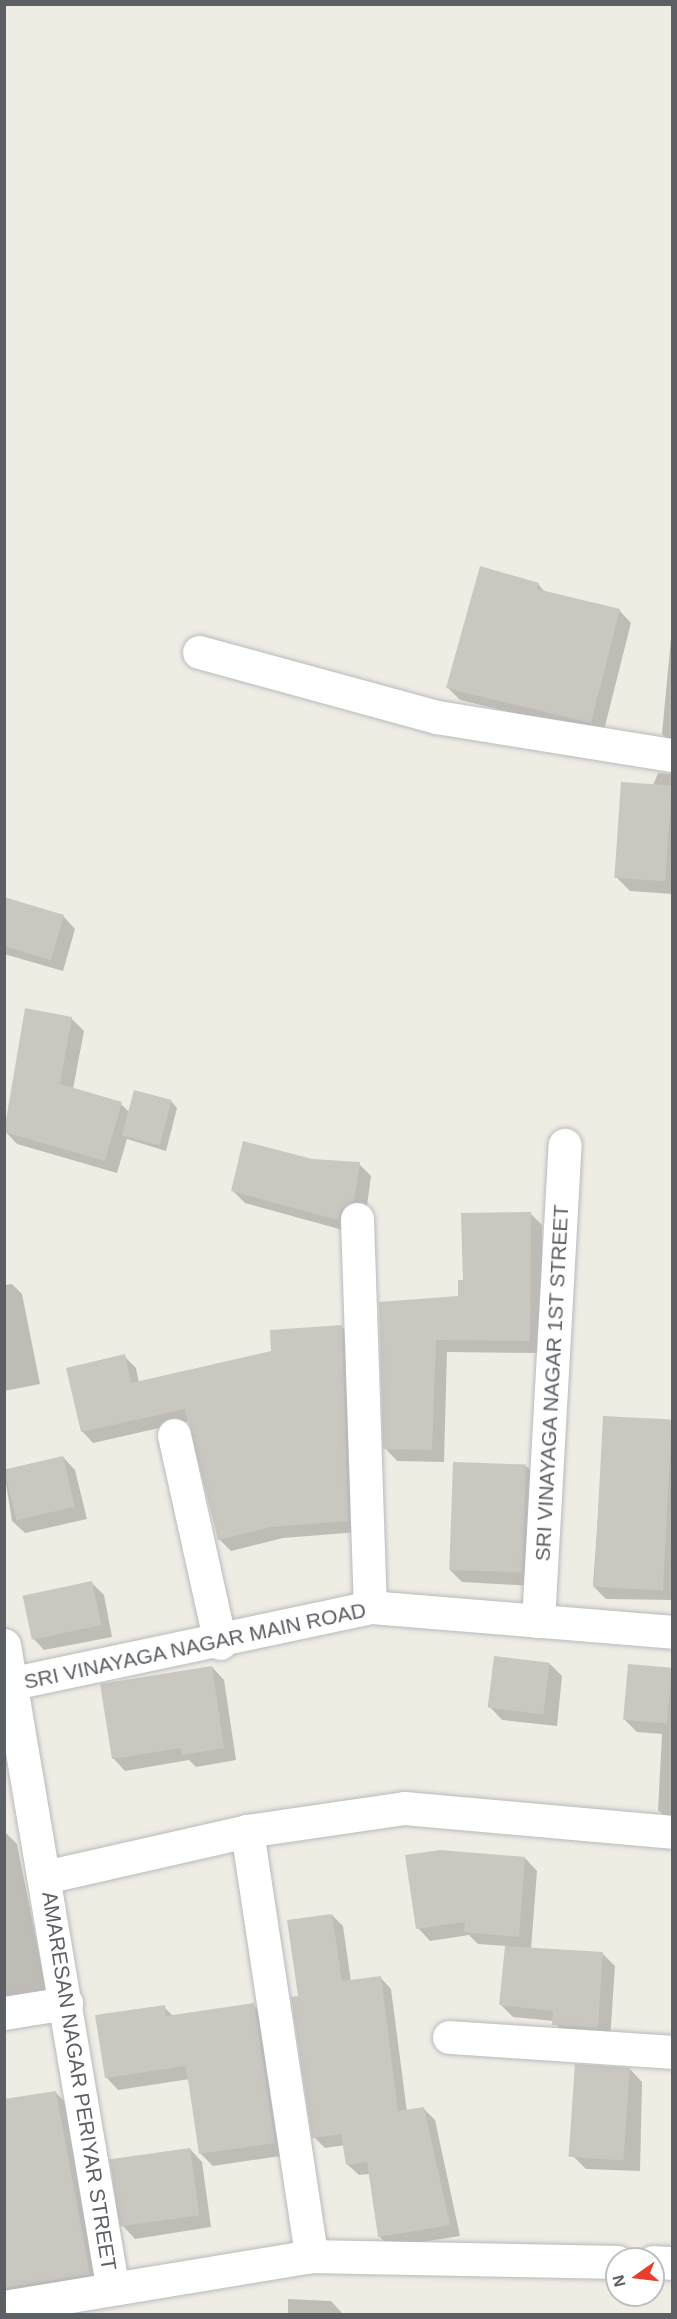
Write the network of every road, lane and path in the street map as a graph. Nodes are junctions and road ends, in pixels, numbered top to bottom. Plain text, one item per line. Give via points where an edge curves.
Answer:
1 (199, 652) dead end
2 (672, 755) edge
3 (565, 1144) dead end
4 (357, 1219) dead end
5 (174, 1435) dead end
6 (370, 1607) junction
7 (538, 1621) junction
8 (672, 1632) edge
9 (220, 1643) junction
10 (4, 1646) edge
11 (9, 1684) edge
12 (247, 1832) junction
13 (672, 1832) edge
14 (45, 1877) junction
15 (66, 2003) junction
16 (4, 2013) edge
17 (449, 2037) dead end
18 (672, 2052) edge
19 (311, 2256) junction
20 (605, 2262) edge
21 (112, 2285) junction
22 (4, 2307) edge

1 - 2 street via 437,717
3 - 7 street, SRI VINAYAGA NAGAR 1ST STREET
4 - 6 street
5 - 9 street
6 - 7 street, SRI VINAYAGA NAGAR MAIN ROAD
6 - 9 street, SRI VINAYAGA NAGAR MAIN ROAD
7 - 8 street, SRI VINAYAGA NAGAR MAIN ROAD
9 - 11 street, SRI VINAYAGA NAGAR MAIN ROAD
10 - 11 street, AMARESAN NAGAR PERIYAR STREET
11 - 14 street, AMARESAN NAGAR PERIYAR STREET
12 - 13 street via 404,1808
12 - 14 street
12 - 19 street
14 - 15 street, AMARESAN NAGAR PERIYAR STREET
15 - 16 street
15 - 21 street, AMARESAN NAGAR PERIYAR STREET
17 - 18 street
19 - 20 street
19 - 21 street
21 - 22 street

